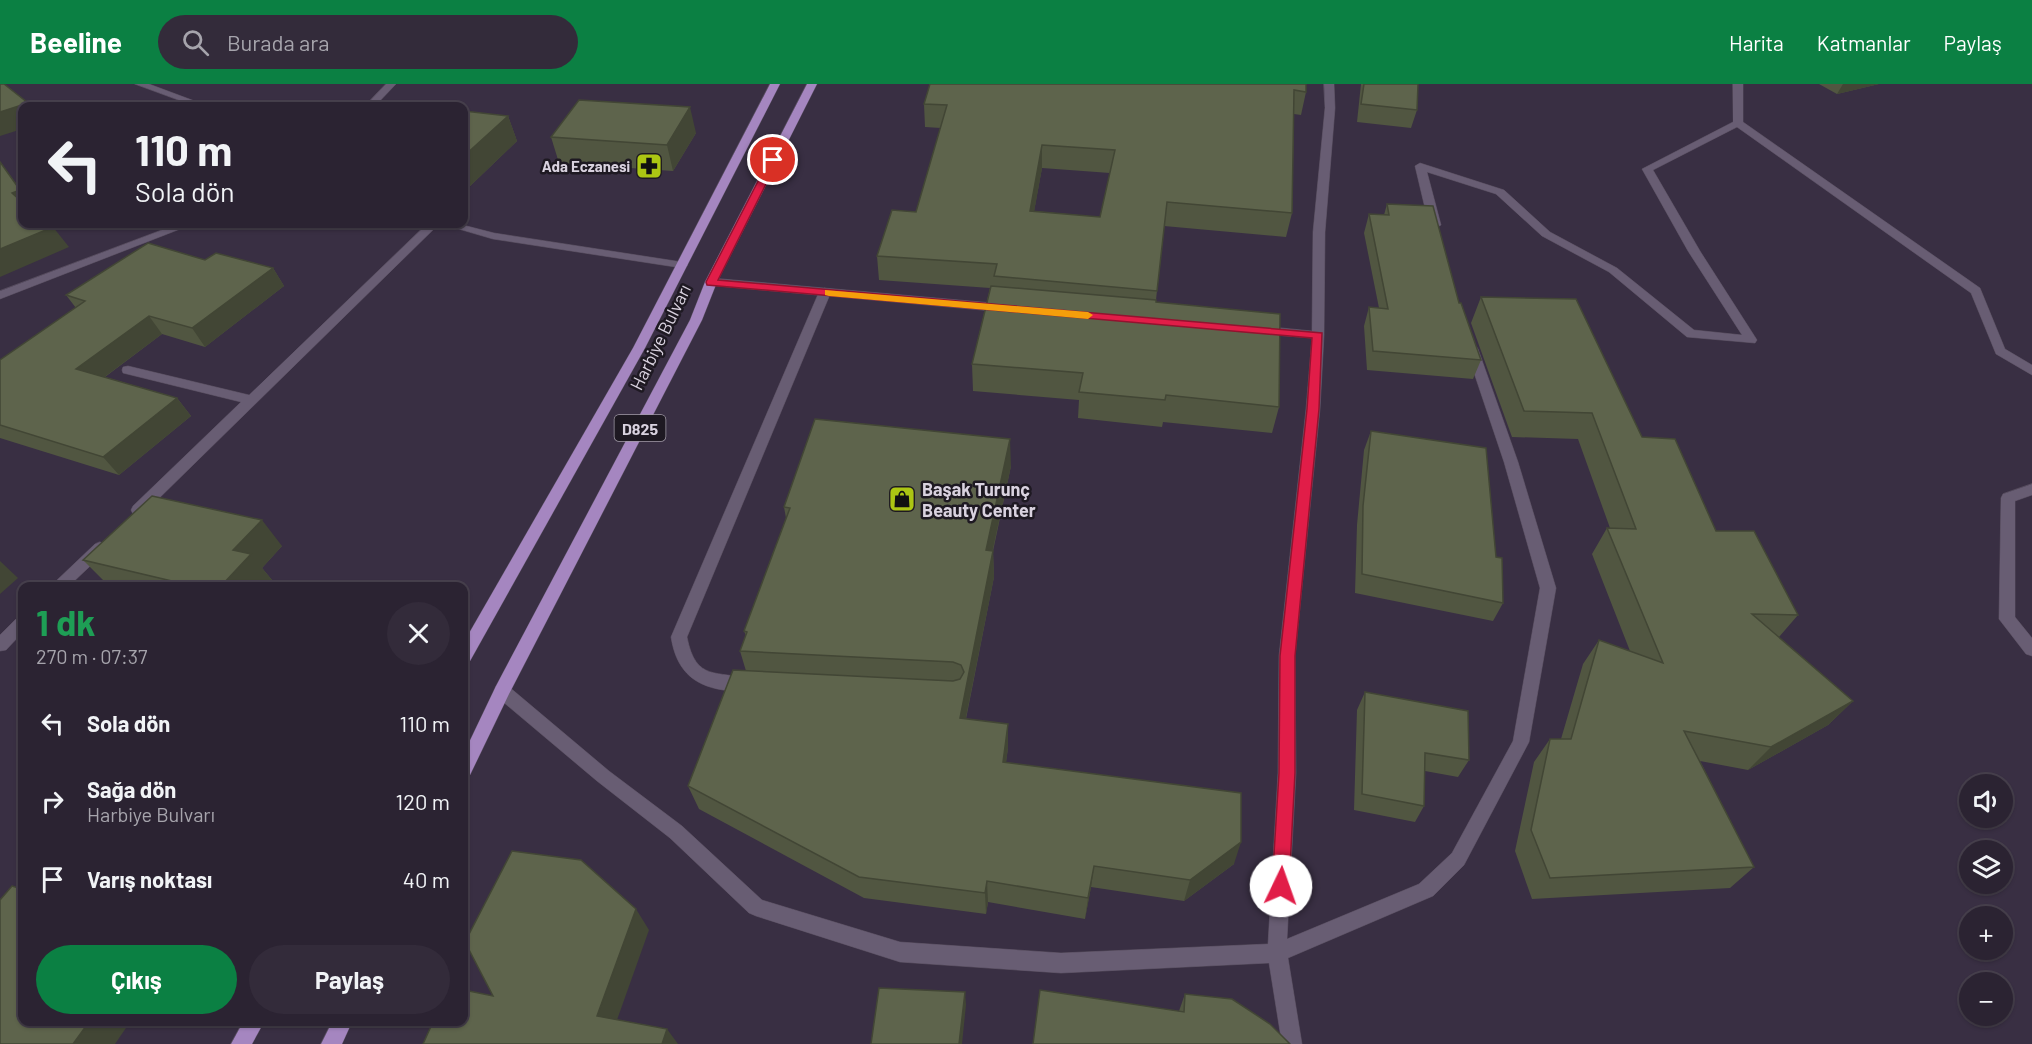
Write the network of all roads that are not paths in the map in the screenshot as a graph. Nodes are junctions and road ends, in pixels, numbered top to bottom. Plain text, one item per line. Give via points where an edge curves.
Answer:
1 (140, 84) edge
2 (391, 84) edge
3 (775, 84) edge
4 (812, 84) edge
5 (1329, 84) edge
6 (1738, 84) edge
7 (192, 102) edge
8 (374, 102) edge
9 (1738, 123) junction
10 (176, 228) edge
11 (429, 228) edge
12 (463, 228) edge
13 (1439, 242) edge
14 (682, 265) junction
15 (711, 282) junction
16 (825, 292) junction
17 (0, 295) edge
18 (1013, 309) edge
19 (1248, 329) edge
20 (1465, 330) edge
21 (1318, 335) junction
22 (128, 369) dead end
23 (2032, 371) edge
24 (251, 400) junction
25 (2032, 489) edge
26 (126, 522) edge
27 (110, 538) edge
28 (64, 582) edge
29 (18, 627) edge
30 (0, 645) edge
31 (468, 649) edge
32 (2032, 649) edge
33 (759, 686) edge
34 (502, 691) junction
35 (468, 762) edge
36 (1277, 953) junction
37 (252, 1026) edge
38 (340, 1026) edge
39 (241, 1044) edge
40 (331, 1044) edge
41 (1292, 1044) edge

1 - 7 street
2 - 8 street
3 - 14 main road, Harbiye Bulvarı / D825
4 - 15 main road, Harbiye Bulvarı / D825
5 - 21 street via 1319,232
6 - 9 street
9 - 13 street via 1647,169 1751,340 1691,334 1613,270 1546,234 1500,192 1420,166
9 - 23 street via 1976,291 2000,351
10 - 17 street
11 - 24 street
12 - 14 street via 492,236
14 - 31 main road, Harbiye Bulvarı / D825
15 - 16 street
15 - 34 main road, Harbiye Bulvarı / D825 via 696,320
16 - 18 street
16 - 33 street via 679,637 686,662 713,684
19 - 21 street
20 - 36 street via 1511,462 1548,588 1521,742 1458,859 1426,890
21 - 36 street via 1287,656 1287,773
22 - 24 street
24 - 26 street
25 - 32 street via 2008,498 2007,619
27 - 28 street
29 - 30 street
34 - 35 main road, Harbiye Bulvarı / D825
34 - 36 street via 676,832 756,908 900,951 1061,963
36 - 41 street
37 - 39 main road
38 - 40 main road

